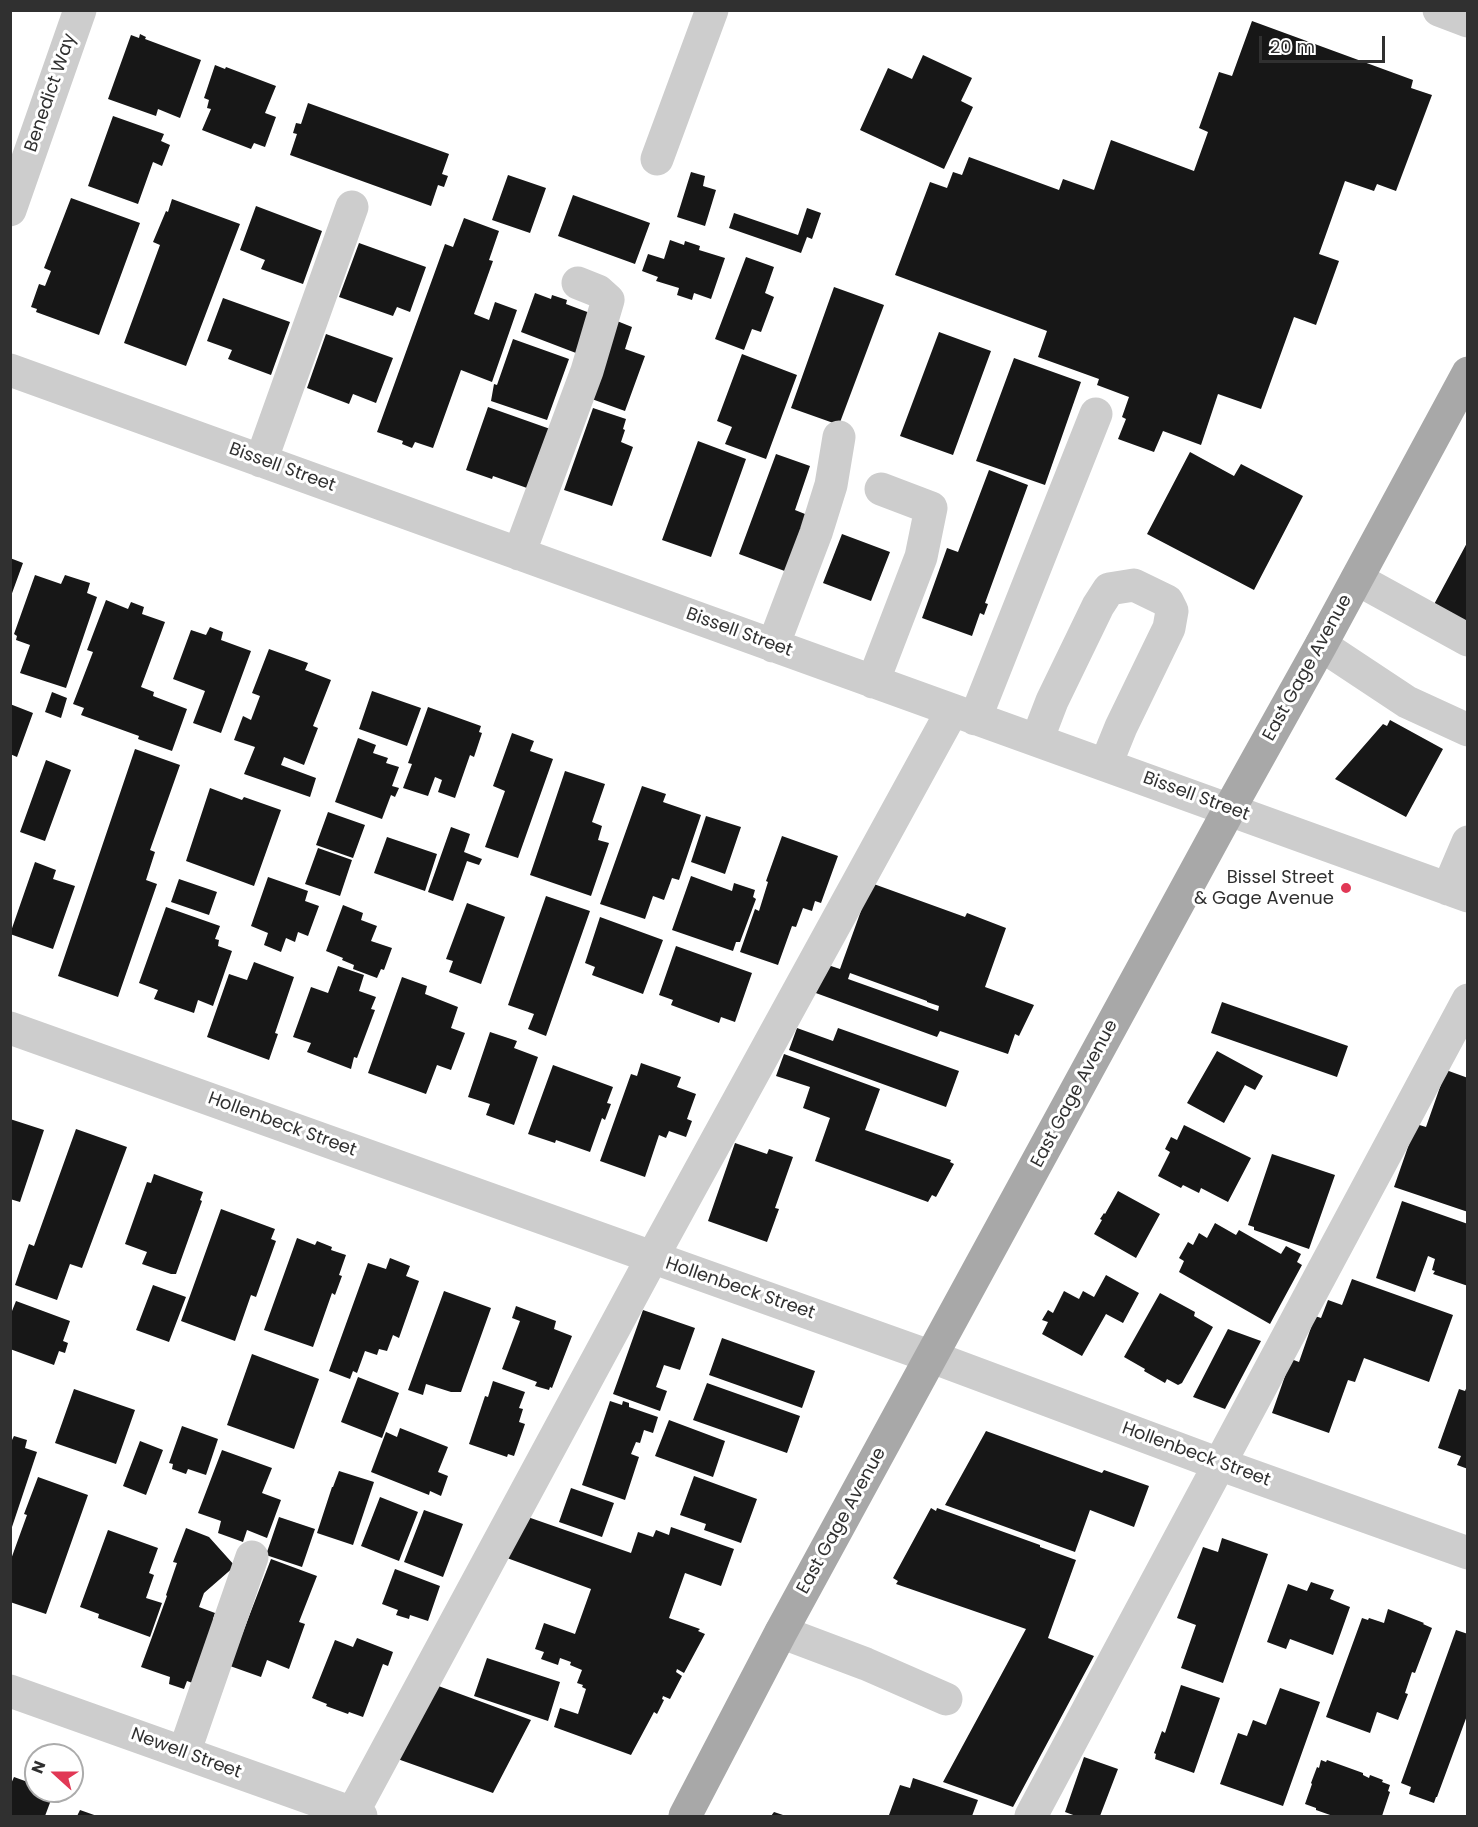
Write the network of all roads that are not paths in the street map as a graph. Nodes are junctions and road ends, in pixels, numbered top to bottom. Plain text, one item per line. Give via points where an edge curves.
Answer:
1 (80, 10) edge
2 (712, 10) edge
3 (1439, 10) edge
4 (1467, 21) edge
5 (657, 159) dead end
6 (352, 207) dead end
7 (10, 210) edge
8 (578, 283) dead end
9 (10, 370) edge
10 (1467, 373) edge
11 (1096, 414) dead end
12 (839, 436) dead end
13 (261, 461) junction
14 (881, 489) dead end
15 (519, 554) junction
16 (1357, 579) junction
17 (1467, 640) edge
18 (1322, 645) junction
19 (773, 646) junction
20 (873, 682) junction
21 (964, 715) junction
22 (1467, 730) edge
23 (1037, 740) junction
24 (1106, 764) junction
25 (1229, 810) junction
26 (1467, 842) edge
27 (1458, 892) edge
28 (1467, 1000) edge
29 (10, 1028) edge
30 (652, 1258) junction
31 (932, 1357) junction
32 (1219, 1464) junction
33 (1467, 1553) edge
34 (252, 1557) dead end
35 (781, 1632) junction
36 (10, 1691) edge
37 (946, 1699) dead end
38 (184, 1753) junction
39 (355, 1815) edge
40 (685, 1816) edge
41 (1031, 1816) edge

1 - 7 street, Benedict Way
2 - 5 street
3 - 4 street
6 - 13 street
8 - 15 street via 608,300 587,371
9 - 13 street, Bissell Street
10 - 16 main road, East Gage Avenue
11 - 21 street
12 - 19 street via 831,484 816,533
13 - 15 street, Bissell Street
14 - 20 street via 931,508 921,557
15 - 19 street, Bissell Street
16 - 17 street
16 - 18 main road, East Gage Avenue
18 - 22 street via 1407,702
18 - 25 main road, East Gage Avenue
19 - 20 street, Bissell Street
20 - 21 street, Bissell Street
21 - 23 street, Bissell Street
21 - 30 street
23 - 24 street, Bissell Street
23 - 24 street via 1098,606 1109,589 1134,585 1167,601 1172,611 1169,628
24 - 25 street, Bissell Street
25 - 27 street, Bissell Street
25 - 31 main road, East Gage Avenue
26 - 27 street
28 - 32 street
29 - 30 street, Hollenbeck Street
30 - 31 street, Hollenbeck Street
30 - 39 street
31 - 32 street, Hollenbeck Street
31 - 35 main road, East Gage Avenue
32 - 33 street, Hollenbeck Street
32 - 41 street
34 - 38 street
35 - 37 street
35 - 40 main road, East Gage Avenue
36 - 38 street, Newell Street
38 - 39 street, Newell Street

